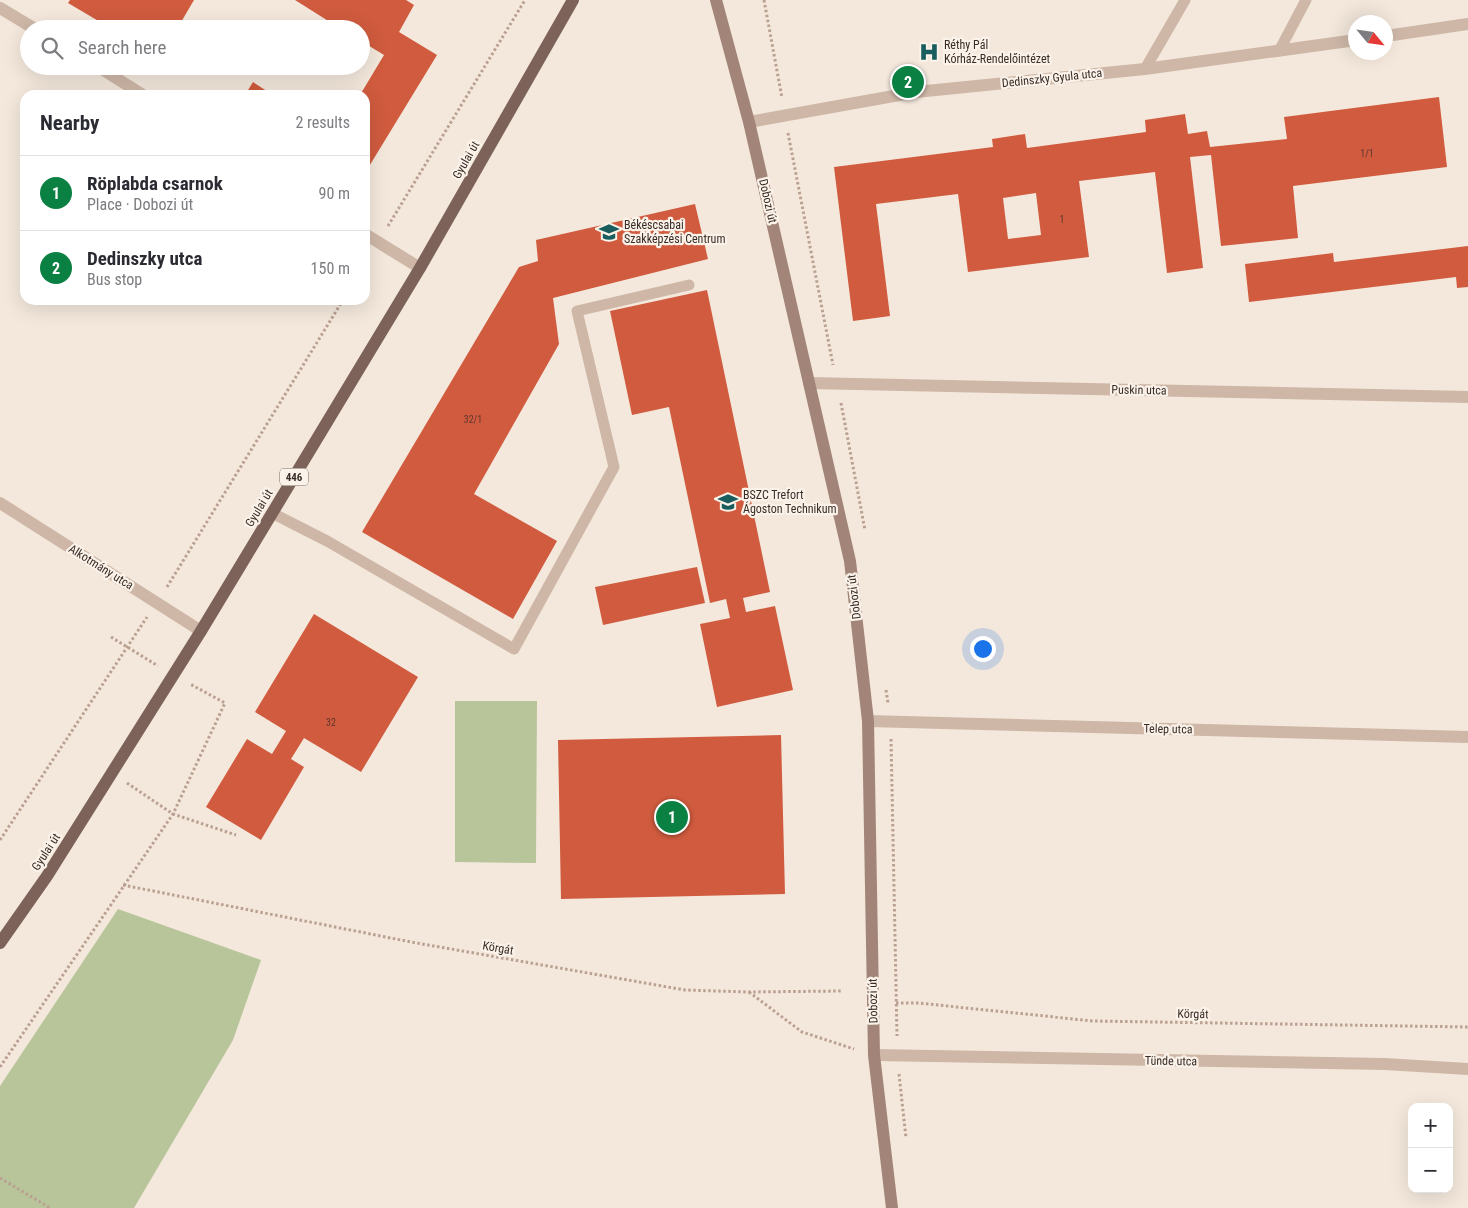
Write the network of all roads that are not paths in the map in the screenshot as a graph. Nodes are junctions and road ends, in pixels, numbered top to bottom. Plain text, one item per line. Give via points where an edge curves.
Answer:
1 (572, 0) edge
2 (716, 0) edge
3 (1185, 0) edge
4 (1306, 0) edge
5 (0, 8) edge
6 (20, 20) edge
7 (1468, 24) edge
8 (1393, 35) edge
9 (1348, 41) edge
10 (1279, 50) junction
11 (1145, 69) junction
12 (111, 75) edge
13 (135, 90) edge
14 (749, 122) junction
15 (370, 237) edge
16 (420, 268) junction
17 (689, 285) dead end
18 (810, 382) junction
19 (1468, 398) edge
20 (0, 503) edge
21 (272, 514) junction
22 (201, 631) junction
23 (868, 722) junction
24 (1468, 737) edge
25 (0, 943) edge
26 (874, 1055) junction
27 (1468, 1069) edge
28 (892, 1208) edge

1 - 16 main road, Gyulai út / 446
2 - 14 main road, Dobozi út
3 - 11 lane
4 - 10 lane
5 - 6 street
7 - 8 street
9 - 10 street, Dedinszky Gyula utca
10 - 11 street, Dedinszky Gyula utca
11 - 14 street, Dedinszky Gyula utca via 916,92
12 - 13 street
14 - 18 main road, Dobozi út
15 - 16 street
16 - 21 main road, Gyulai út / 446
17 - 21 lane via 577,311 614,468 514,649 327,541
18 - 19 street, Puskin utca
18 - 23 main road, Dobozi út via 850,561
20 - 22 street, Alkotmány utca
21 - 22 main road, Gyulai út / 446
22 - 25 main road, Gyulai út / 446 via 47,876
23 - 24 street, Telep utca
23 - 26 main road, Dobozi út
26 - 27 street, Tünde utca via 1375,1064
26 - 28 main road, Dobozi út

